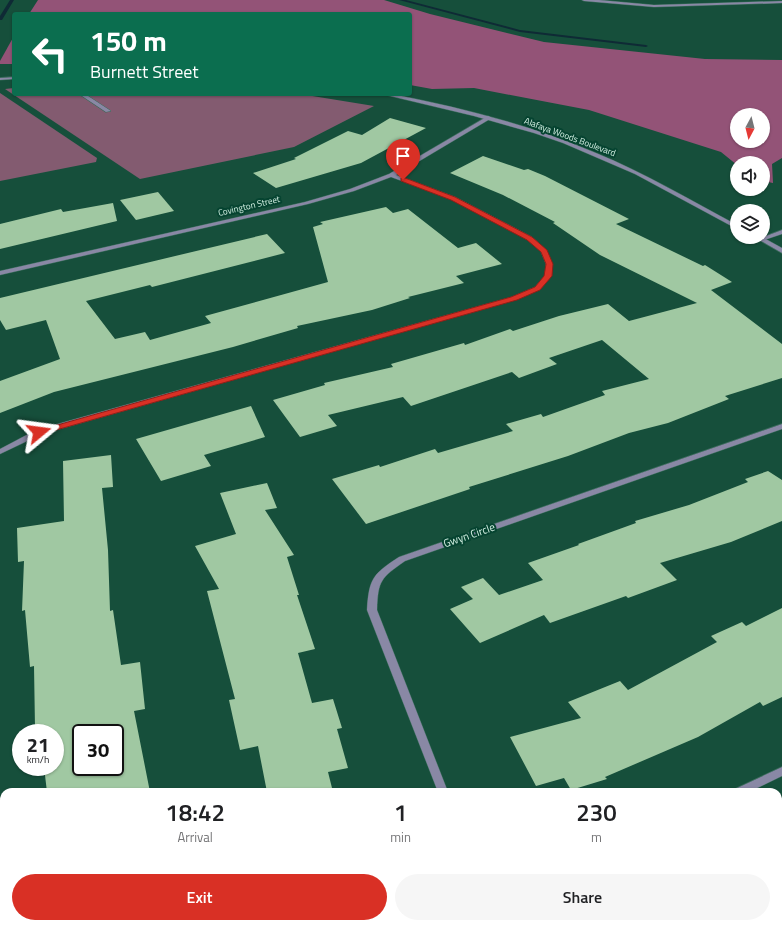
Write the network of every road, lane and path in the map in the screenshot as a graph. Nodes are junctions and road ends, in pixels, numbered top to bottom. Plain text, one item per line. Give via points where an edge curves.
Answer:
1 (584, 0) edge
2 (782, 2) edge
3 (12, 78) edge
4 (0, 79) edge
5 (85, 96) edge
6 (395, 96) edge
7 (108, 111) dead end
8 (488, 118) junction
9 (391, 175) junction
10 (730, 223) edge
11 (782, 232) edge
12 (770, 235) edge
13 (770, 244) edge
14 (782, 251) edge
15 (0, 273) edge
16 (782, 426) edge
17 (0, 452) edge
18 (782, 771) edge
19 (441, 788) edge
20 (747, 788) edge

1 - 2 street via 654,6
3 - 4 street
5 - 7 street
6 - 8 street, Alafaya Woods Boulevard
8 - 9 street, Covington Street
8 - 10 street, Alafaya Woods Boulevard via 622,166
9 - 15 street, Covington Street via 352,190 306,203
9 - 17 street via 453,198 530,238 544,251 549,264 548,276 537,288 514,298 39,432
11 - 12 street
13 - 14 street
16 - 19 street, Gwyn Circle via 402,558 378,576 372,590 372,610
18 - 20 street

